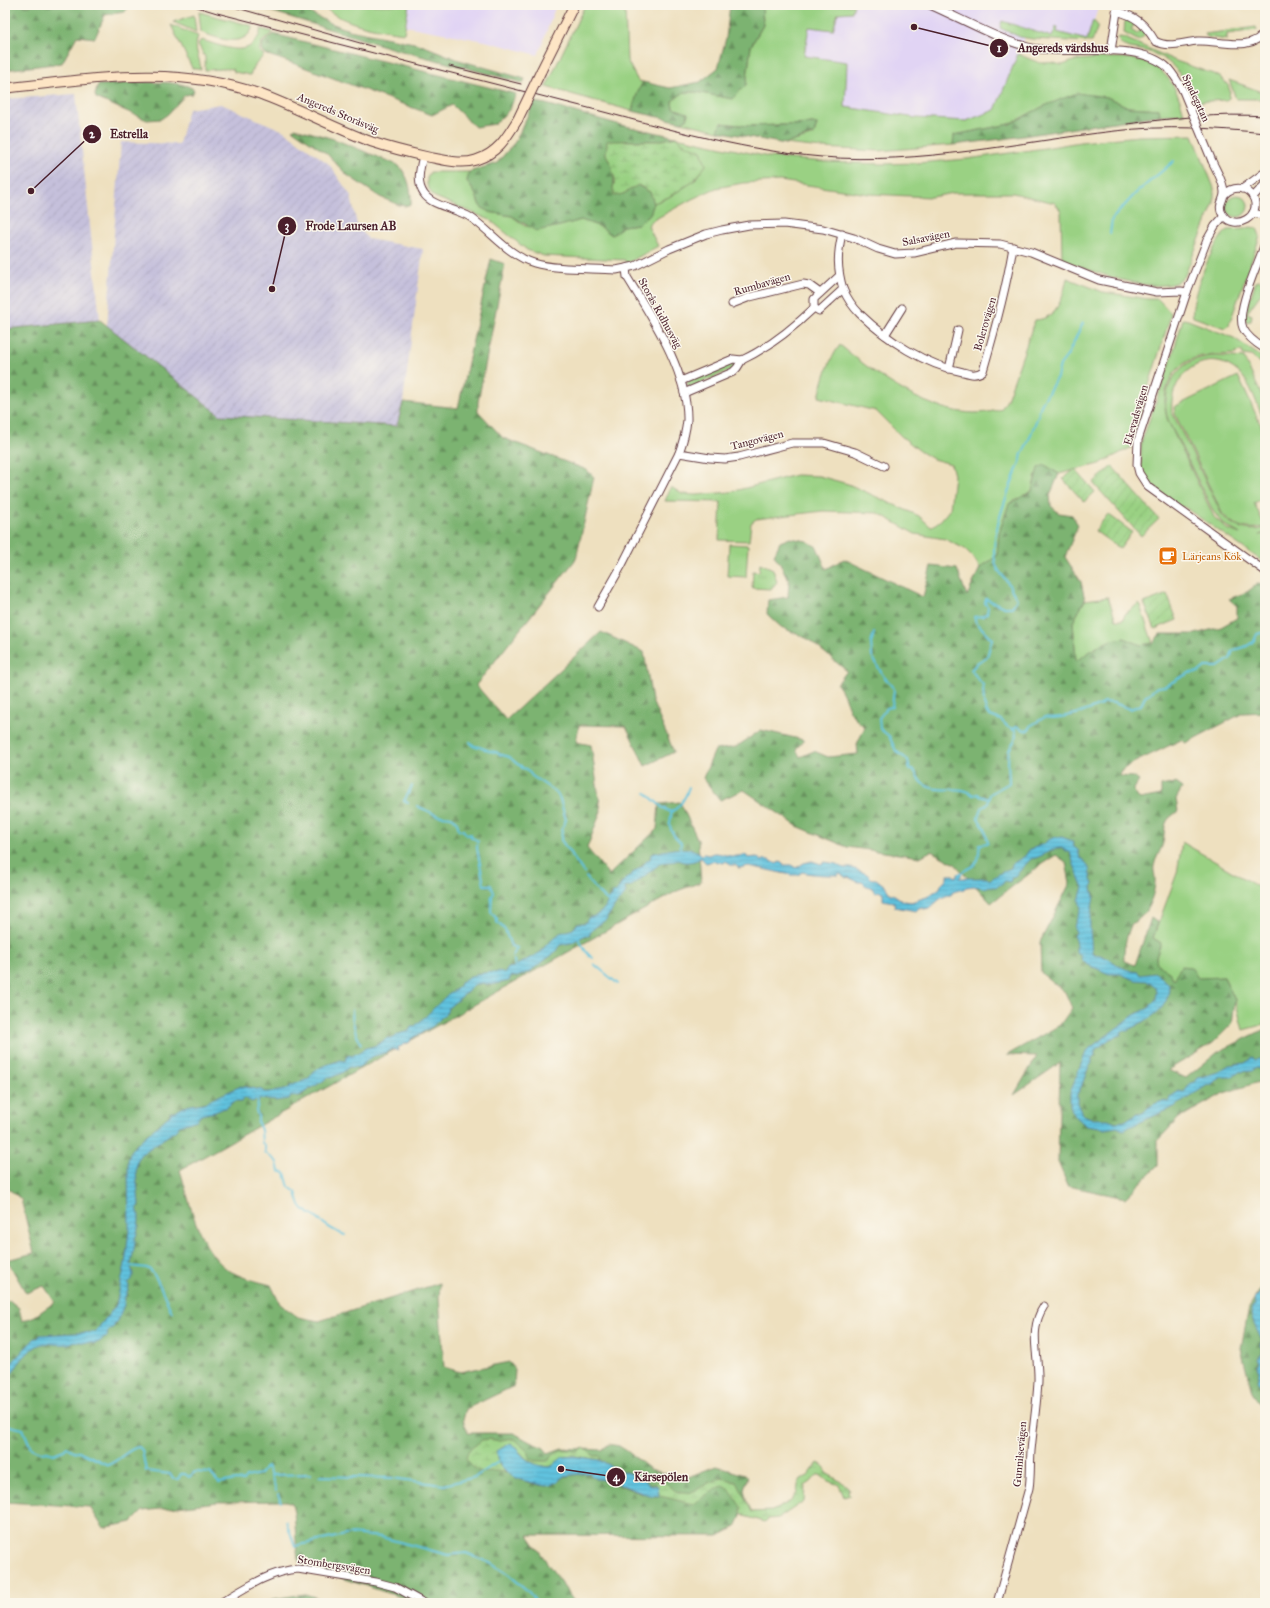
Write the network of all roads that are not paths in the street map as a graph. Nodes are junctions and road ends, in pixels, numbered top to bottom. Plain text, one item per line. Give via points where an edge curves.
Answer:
1 (574, 5) edge
2 (930, 5) edge
3 (1117, 8) edge
4 (1265, 31) edge
5 (1111, 51) junction
6 (5, 88) edge
7 (423, 156) junction
8 (1265, 172) edge
9 (1265, 184) edge
10 (1242, 188) junction
11 (1225, 194) junction
12 (1253, 198) junction
13 (1253, 213) junction
14 (1224, 216) junction
15 (1265, 216) edge
16 (842, 234) junction
17 (1265, 243) edge
18 (1014, 247) junction
19 (626, 268) junction
20 (839, 276) junction
21 (843, 289) junction
22 (1187, 292) junction
23 (820, 293) junction
24 (732, 304) dead end
25 (814, 308) junction
26 (902, 308) dead end
27 (958, 330) dead end
28 (885, 335) junction
29 (1265, 349) edge
30 (742, 360) junction
31 (949, 369) junction
32 (681, 381) junction
33 (684, 393) junction
34 (679, 453) junction
35 (884, 466) dead end
36 (1265, 571) edge
37 (598, 607) dead end
38 (1044, 1306) dead end
39 (220, 1603) edge
40 (424, 1603) edge
41 (997, 1603) edge

1 - 7 street, Angereds Storåsväg, bridge via 506,140 485,157 476,160 452,161
2 - 5 street, Spadegatan via 1027,47 1050,51
3 - 4 street via 1130,14 1147,28 1155,41 1169,46 1199,41 1221,44 1249,42 1260,39
3 - 5 street
5 - 11 street, Spadegatan, bridge via 1138,54 1161,63 1172,73 1183,91
6 - 7 street, Angereds Storåsväg via 110,76 202,79 243,88 372,142
7 - 19 street via 420,180 427,197 469,217 525,259 552,266 616,270
8 - 10 street
9 - 12 street
10 - 11 street via 1232,189
10 - 12 street
11 - 14 street, Spadegatan via 1220,207
12 - 13 street
13 - 14 street via 1250,218 1240,222 1234,222
13 - 15 street
14 - 22 street, Ekevadsvägen via 1207,240
16 - 18 street, Salsavägen via 895,254 914,253 956,243 990,243
16 - 19 street, Salsavägen via 784,224 731,228 695,238 636,266
16 - 20 street
17 - 29 street via 1248,290 1241,321 1248,335
18 - 22 street, Salsavägen via 1046,257 1099,280 1157,292
18 - 31 street, Bolerovägen via 1007,286 983,371 975,375
19 - 32 street, Storås Ridhusväg via 628,277 662,335
20 - 21 street
20 - 23 street
21 - 25 street via 819,311
21 - 28 street, Bolerovägen via 860,314
22 - 36 street, Ekevadsvägen via 1138,440 1139,473 1148,487
23 - 24 street, Rumbavägen via 803,284
23 - 25 street via 814,299
25 - 30 street via 783,336
26 - 28 street
27 - 31 street
28 - 31 street, Bolerovägen via 908,350
30 - 32 street via 733,359
30 - 33 street via 733,372
32 - 33 street, Storås Ridhusväg
33 - 34 street, Storås Ridhusväg via 687,420
34 - 35 street, Tangovägen via 725,459 792,443 824,443 855,452
34 - 37 street, Storås Ridhusväg
38 - 41 street, Gunnilsevägen via 1035,1328 1034,1339 1038,1379 1031,1453 1032,1474
39 - 40 street, Stombergsvägen via 254,1583 286,1570 298,1569 395,1587

